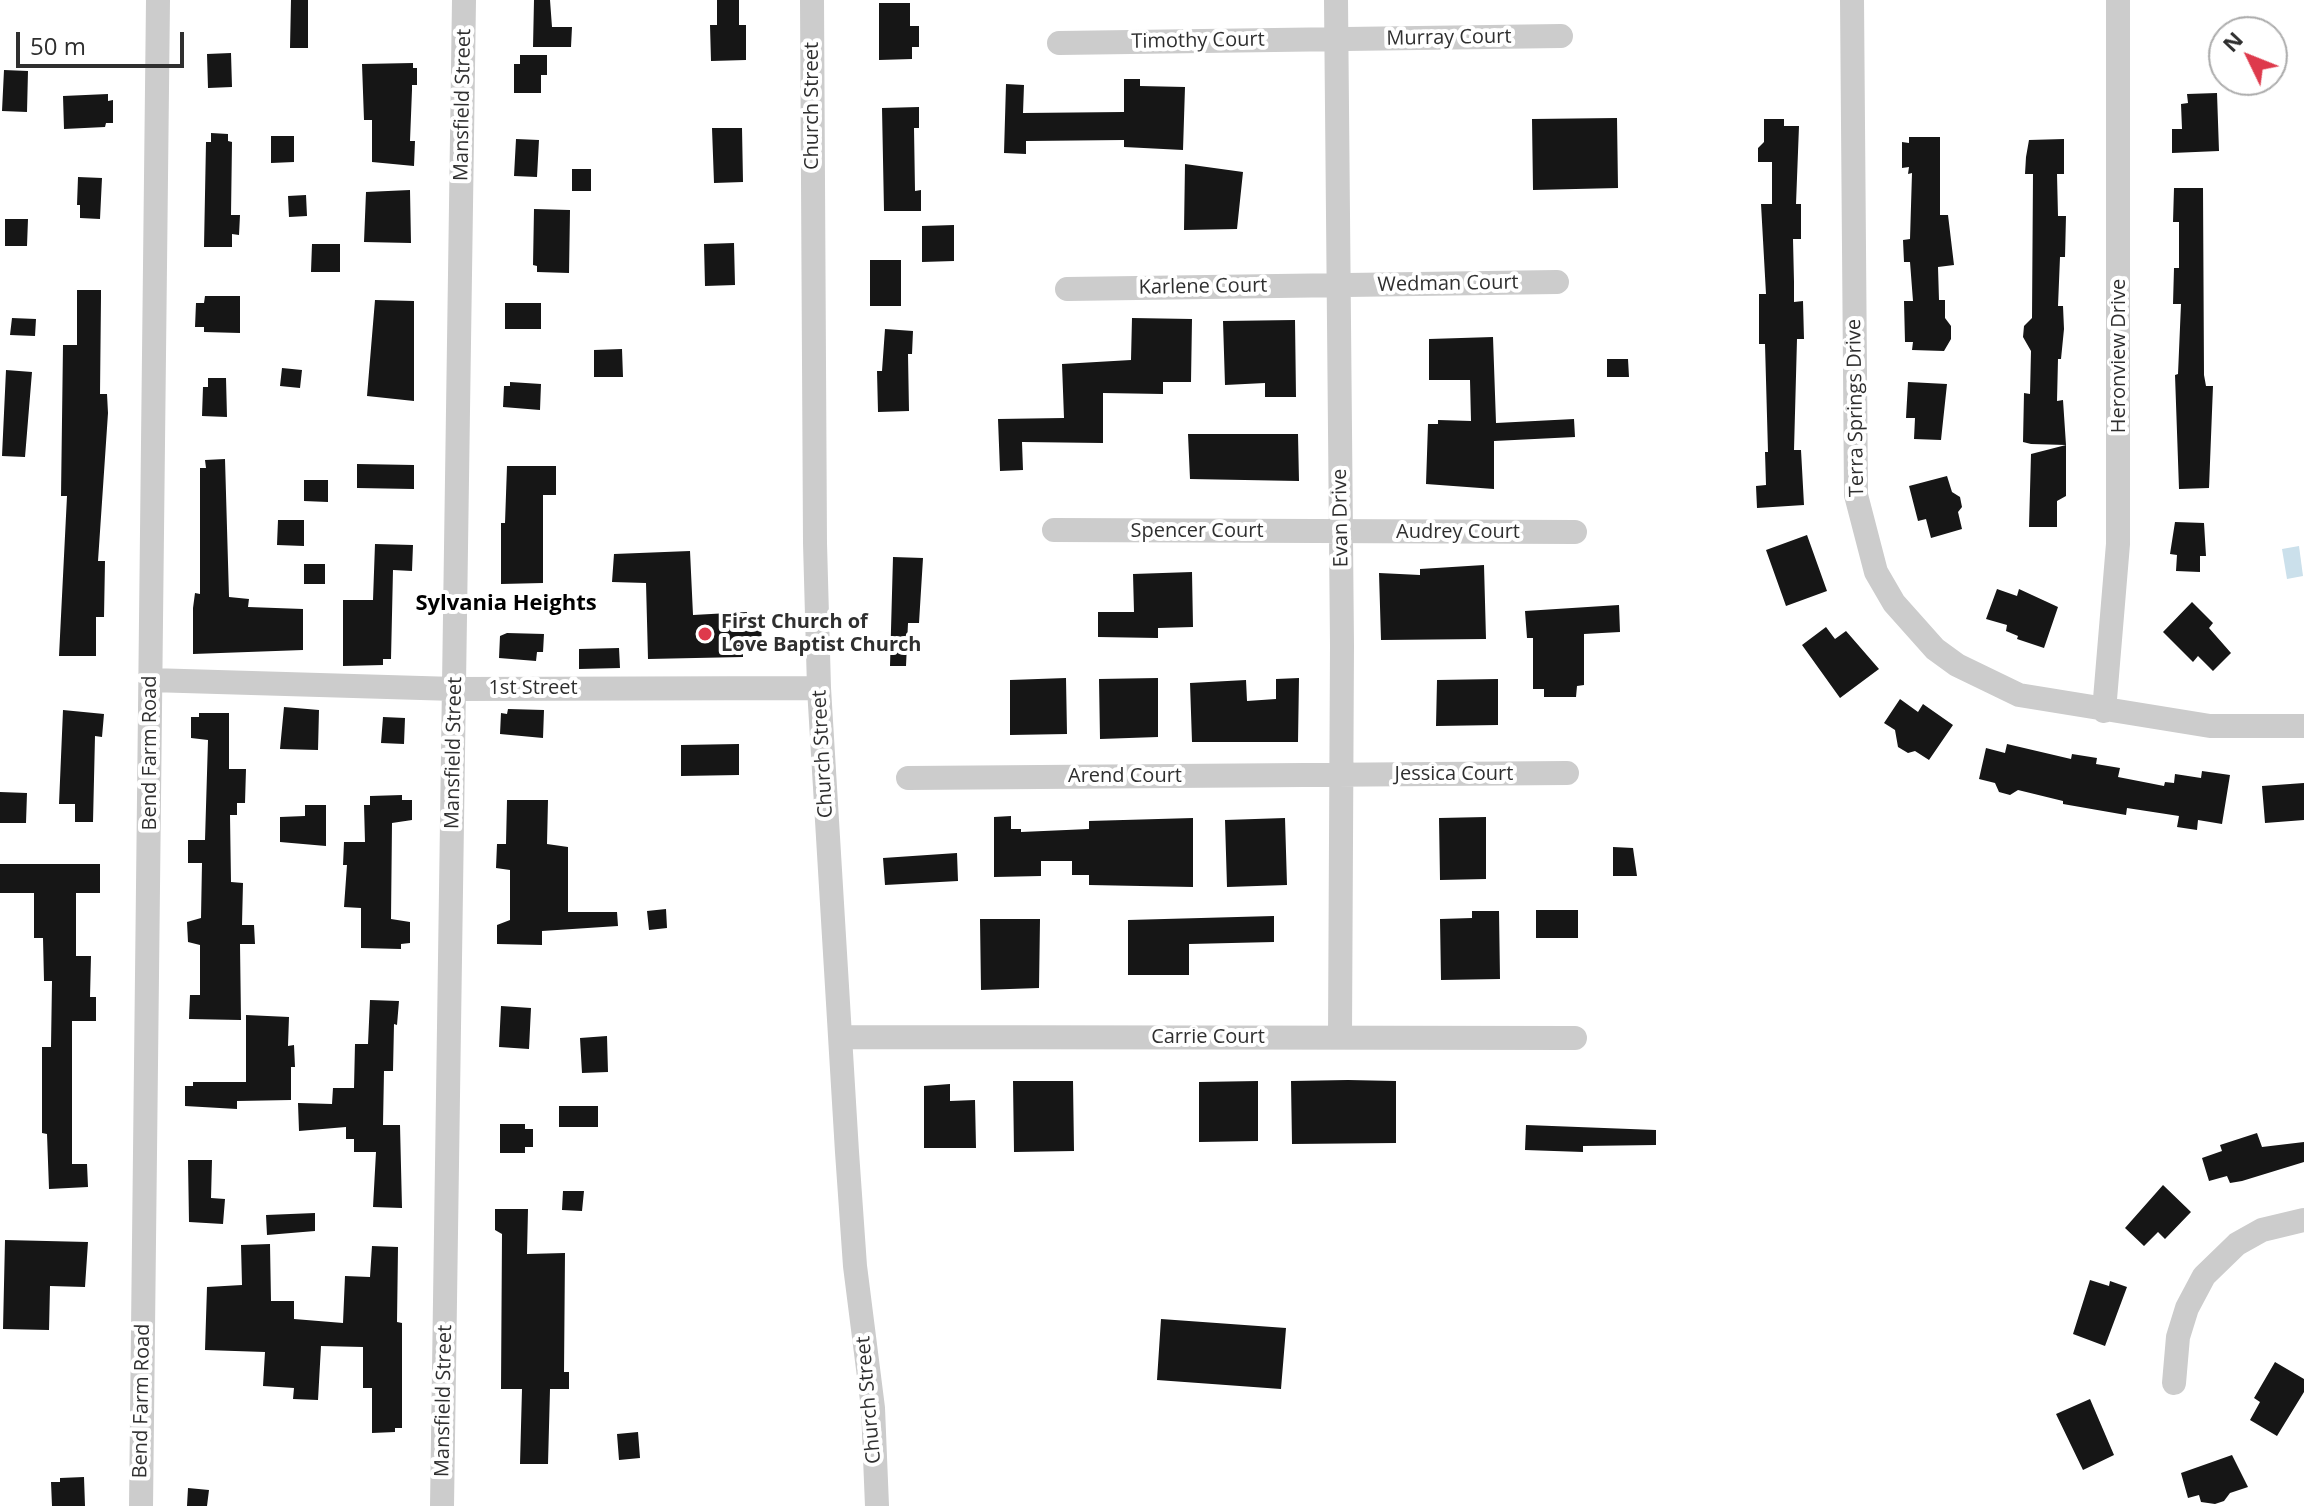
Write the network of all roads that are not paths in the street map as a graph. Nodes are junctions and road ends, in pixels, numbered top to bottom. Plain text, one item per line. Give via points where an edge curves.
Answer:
1 (158, 0) edge
2 (464, 0) edge
3 (812, 0) edge
4 (1336, 0) edge
5 (1852, 0) edge
6 (2118, 0) edge
7 (1561, 36) dead end
8 (1337, 39) junction
9 (1059, 43) dead end
10 (1557, 282) dead end
11 (1339, 285) junction
12 (1067, 289) dead end
13 (1054, 530) dead end
14 (1341, 531) junction
15 (1575, 532) dead end
16 (150, 680) junction
17 (819, 688) junction
18 (455, 689) junction
19 (2104, 711) junction
20 (2304, 726) edge
21 (1567, 773) dead end
22 (1341, 775) junction
23 (908, 778) dead end
24 (1340, 1036) junction
25 (841, 1037) junction
26 (1575, 1038) dead end
27 (2304, 1220) edge
28 (2174, 1383) dead end
29 (141, 1506) edge
30 (442, 1506) edge
31 (877, 1506) edge

1 - 16 street, Bend Farm Road
2 - 18 street, Mansfield Street
3 - 17 street, Church Street
4 - 8 street, Evan Drive
5 - 19 street, Terra Springs Drive via 1854,456 1856,495 1872,559 1910,624 1957,665 2019,695
6 - 19 street, Heronview Drive via 2118,544
7 - 8 street, Murray Court
8 - 9 street, Timothy Court
8 - 11 street, Evan Drive
10 - 11 street, Wedman Court
11 - 12 street, Karlene Court
11 - 14 street, Evan Drive
13 - 14 street, Spencer Court
14 - 15 street, Audrey Court
14 - 22 street, Evan Drive
16 - 18 street, 1st Street
16 - 29 street, Bend Farm Road
17 - 18 street, 1st Street
17 - 25 street, Church Street
18 - 30 street, Mansfield Street
19 - 20 street, Terra Springs Drive via 2210,726
21 - 22 street, Jessica Court
22 - 23 street, Arend Court
22 - 24 street, Evan Drive
24 - 25 street, Carrie Court
24 - 26 street, Carrie Court
25 - 31 street, Church Street
27 - 28 street via 2262,1230 2237,1244 2204,1276 2178,1337

